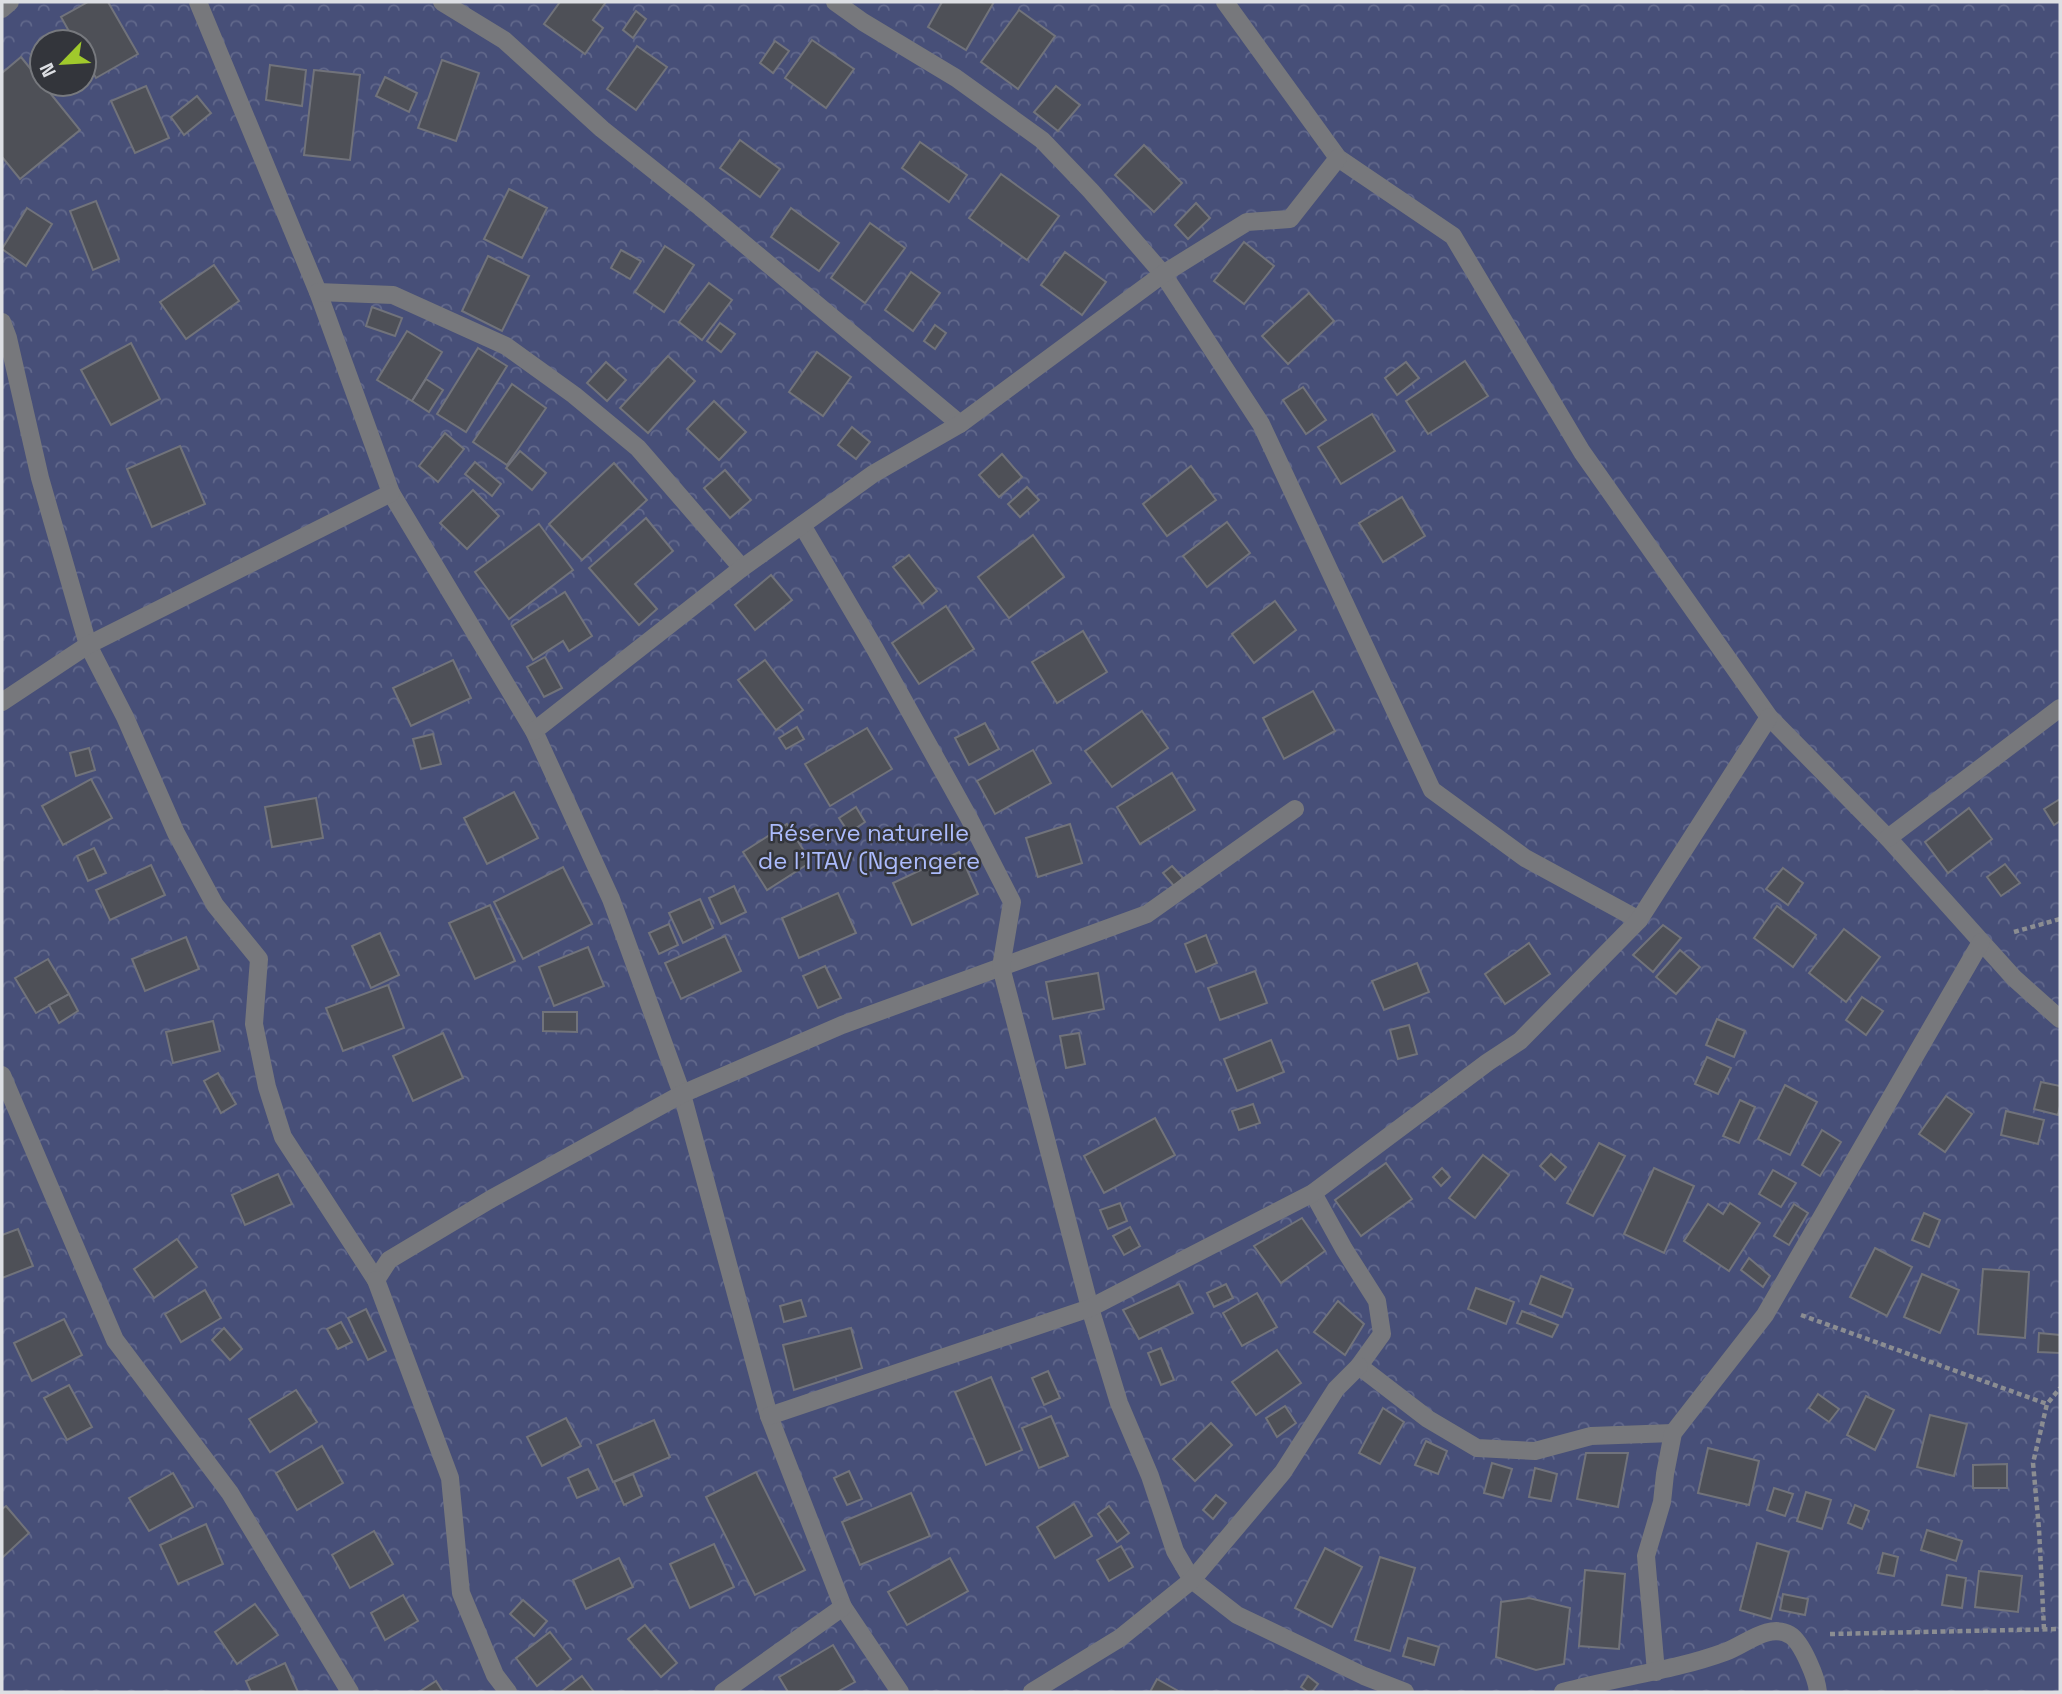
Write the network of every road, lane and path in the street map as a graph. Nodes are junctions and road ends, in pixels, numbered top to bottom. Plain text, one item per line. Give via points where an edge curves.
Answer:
1 (10, 2) edge
2 (198, 2) edge
3 (442, 2) edge
4 (835, 2) edge
5 (1224, 2) edge
6 (2, 9) edge
7 (1338, 158) junction
8 (1163, 274) junction
9 (317, 292) junction
10 (2, 322) edge
11 (960, 424) junction
12 (391, 493) junction
13 (802, 525) junction
14 (742, 568) junction
15 (88, 645) junction
16 (2, 702) edge
17 (2060, 708) edge
18 (1769, 717) junction
19 (534, 731) junction
20 (1295, 809) dead end
21 (1888, 838) junction
22 (2060, 919) edge
23 (1639, 920) junction
24 (1982, 942) junction
25 (1001, 967) junction
26 (2060, 1019) edge
27 (2, 1075) edge
28 (682, 1094) junction
29 (1313, 1193) junction
30 (376, 1280) junction
31 (1772, 1304) junction
32 (1090, 1308) junction
33 (1359, 1366) junction
34 (2060, 1388) edge
35 (2047, 1404) junction
36 (769, 1416) junction
37 (1672, 1433) junction
38 (1192, 1580) junction
39 (843, 1607) junction
40 (2043, 1629) junction
41 (2060, 1629) edge
42 (1791, 1635) junction
43 (1656, 1672) junction
44 (350, 1692) edge
45 (508, 1692) edge
46 (723, 1692) edge
47 (900, 1692) edge
48 (1032, 1692) edge
49 (1405, 1692) edge
50 (1563, 1692) edge
51 (1818, 1692) edge

1 - 6 street
2 - 9 street
3 - 11 street via 504,40 602,129
4 - 8 street via 956,78 1042,140
5 - 7 street
7 - 8 street via 1290,219 1247,222
7 - 18 street via 1453,236 1582,452
8 - 11 street
8 - 23 street via 1261,425 1432,790 1525,858
9 - 12 street
9 - 14 street via 393,295 506,346 638,447
10 - 15 street
11 - 13 street via 873,474
12 - 15 street
12 - 19 street
13 - 14 street
13 - 25 street via 1012,902
14 - 19 street
15 - 16 street
15 - 30 street via 176,833 215,905 258,959 254,1024 283,1137
17 - 21 street
18 - 21 street
18 - 23 street
19 - 28 street via 611,899
20 - 25 street via 1147,914
21 - 24 street
22 - 24 path
23 - 29 street via 1520,1041
24 - 26 street
24 - 31 street
25 - 28 street via 842,1025
25 - 32 street
27 - 44 street via 115,1339 230,1493
28 - 30 street via 389,1259
28 - 36 street
29 - 32 street
29 - 33 street via 1377,1301 1382,1334
30 - 45 street via 450,1478 461,1592 495,1675
31 - 35 path
31 - 37 street
32 - 36 street
32 - 38 street via 1119,1403 1175,1551
33 - 37 street via 1428,1419 1477,1448 1535,1451 1591,1436
33 - 38 street via 1336,1389 1283,1472
34 - 35 path
35 - 40 path via 2033,1463
36 - 39 street
37 - 43 street via 1662,1502 1646,1556
38 - 48 street via 1120,1637
38 - 49 street via 1237,1615
39 - 46 street
39 - 47 street
40 - 41 path
40 - 42 path
42 - 43 street via 1771,1630 1726,1652
42 - 51 street via 1817,1679
43 - 50 street

